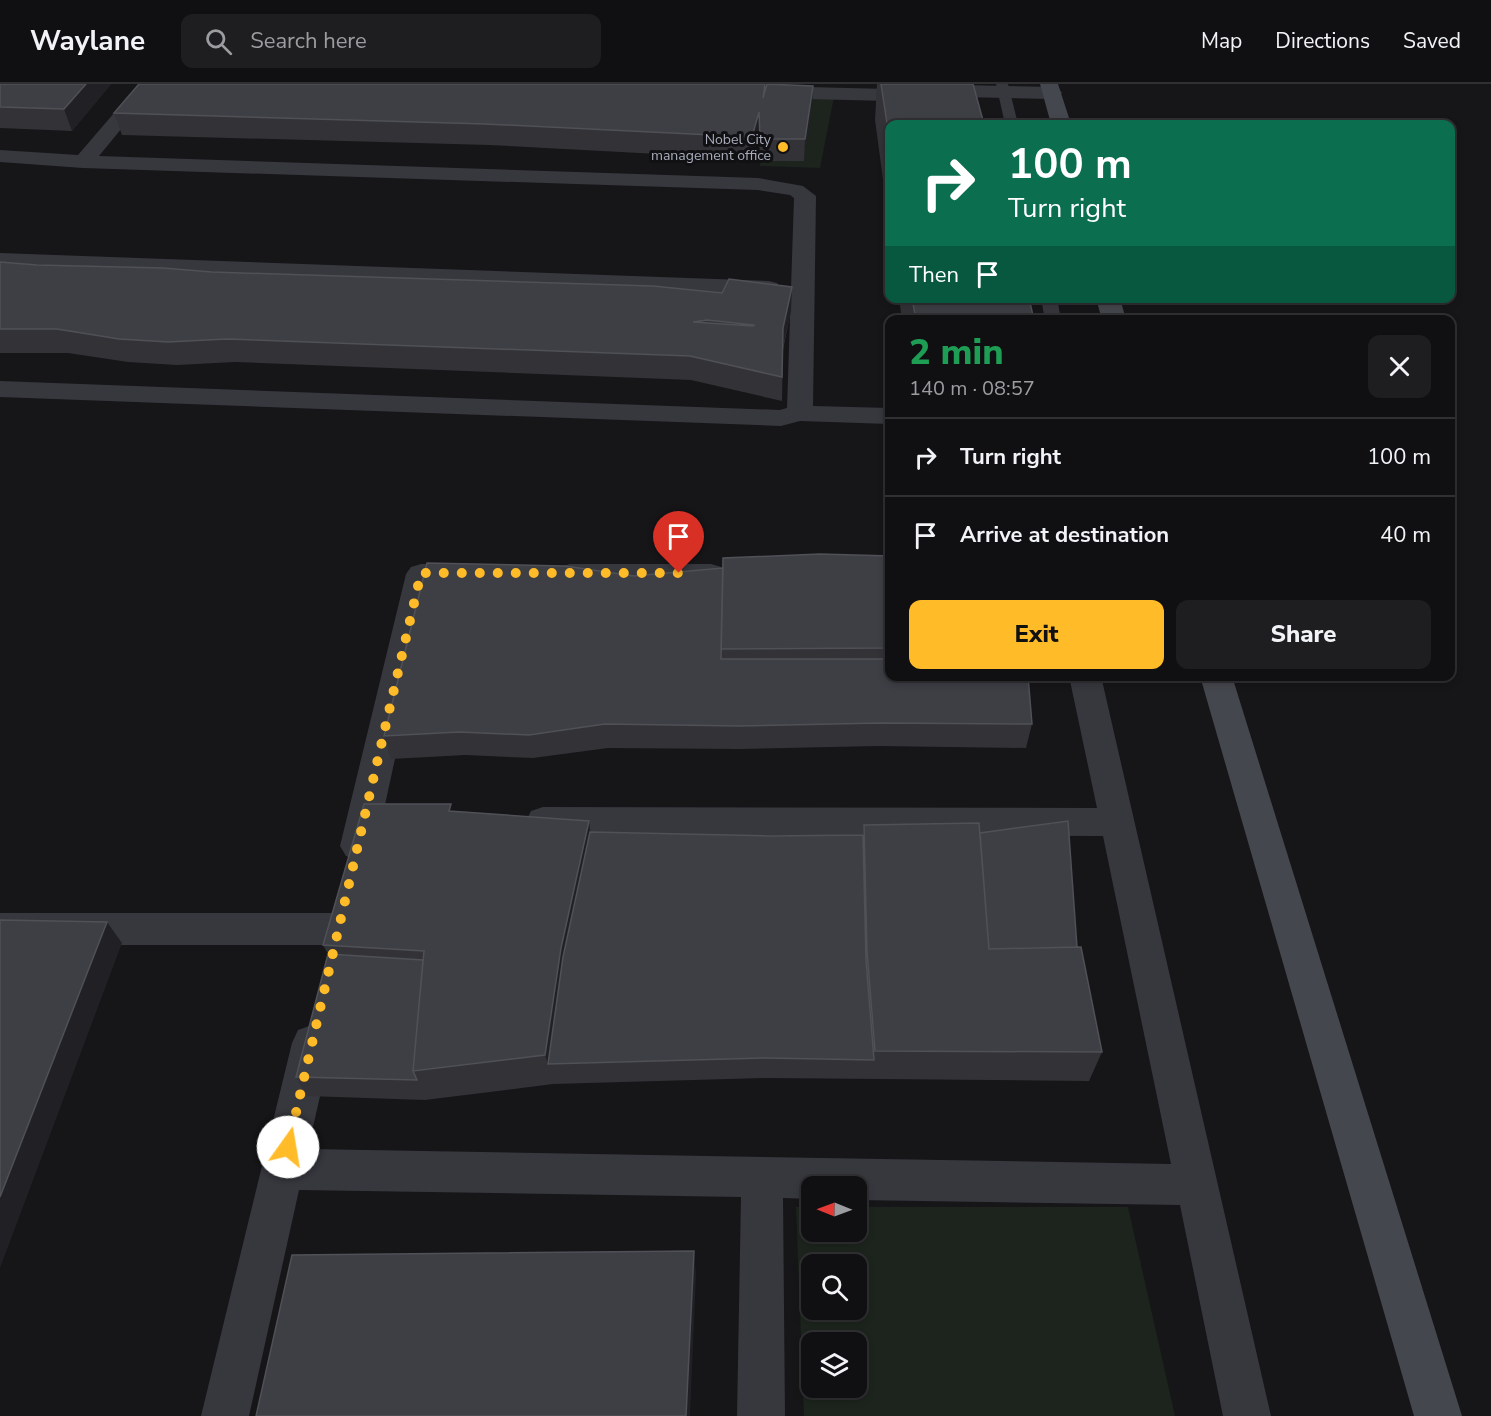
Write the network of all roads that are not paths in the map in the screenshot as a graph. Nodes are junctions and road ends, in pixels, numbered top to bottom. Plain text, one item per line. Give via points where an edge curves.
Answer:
1 (149, 84) edge
2 (746, 91) edge
3 (1005, 94) edge
4 (1055, 102) edge
5 (1011, 120) edge
6 (0, 156) edge
7 (83, 162) junction
8 (1, 261) edge
9 (803, 290) junction
10 (0, 389) edge
11 (799, 413) junction
12 (885, 416) edge
13 (492, 573) edge
14 (538, 573) edge
15 (737, 573) edge
16 (1086, 681) edge
17 (1218, 681) edge
18 (507, 821) edge
19 (1117, 822) junction
20 (0, 929) edge
21 (320, 1009) edge
22 (283, 1169) junction
23 (762, 1177) junction
24 (1197, 1185) junction
25 (225, 1416) edge
26 (761, 1416) edge
27 (1247, 1416) edge
28 (1438, 1416) edge

1 - 7 street
2 - 3 street via 888,95 917,103
3 - 4 street
3 - 5 lane
6 - 7 street
7 - 9 street via 783,187 805,196
8 - 9 street
9 - 11 street
10 - 11 street via 724,418 781,418
11 - 12 street
13 - 20 street via 421,573 382,821 342,916
14 - 15 street
16 - 19 street
17 - 28 street
18 - 19 street
19 - 24 street
21 - 22 street
22 - 23 street
22 - 25 street
23 - 24 street
23 - 26 street
24 - 27 street

